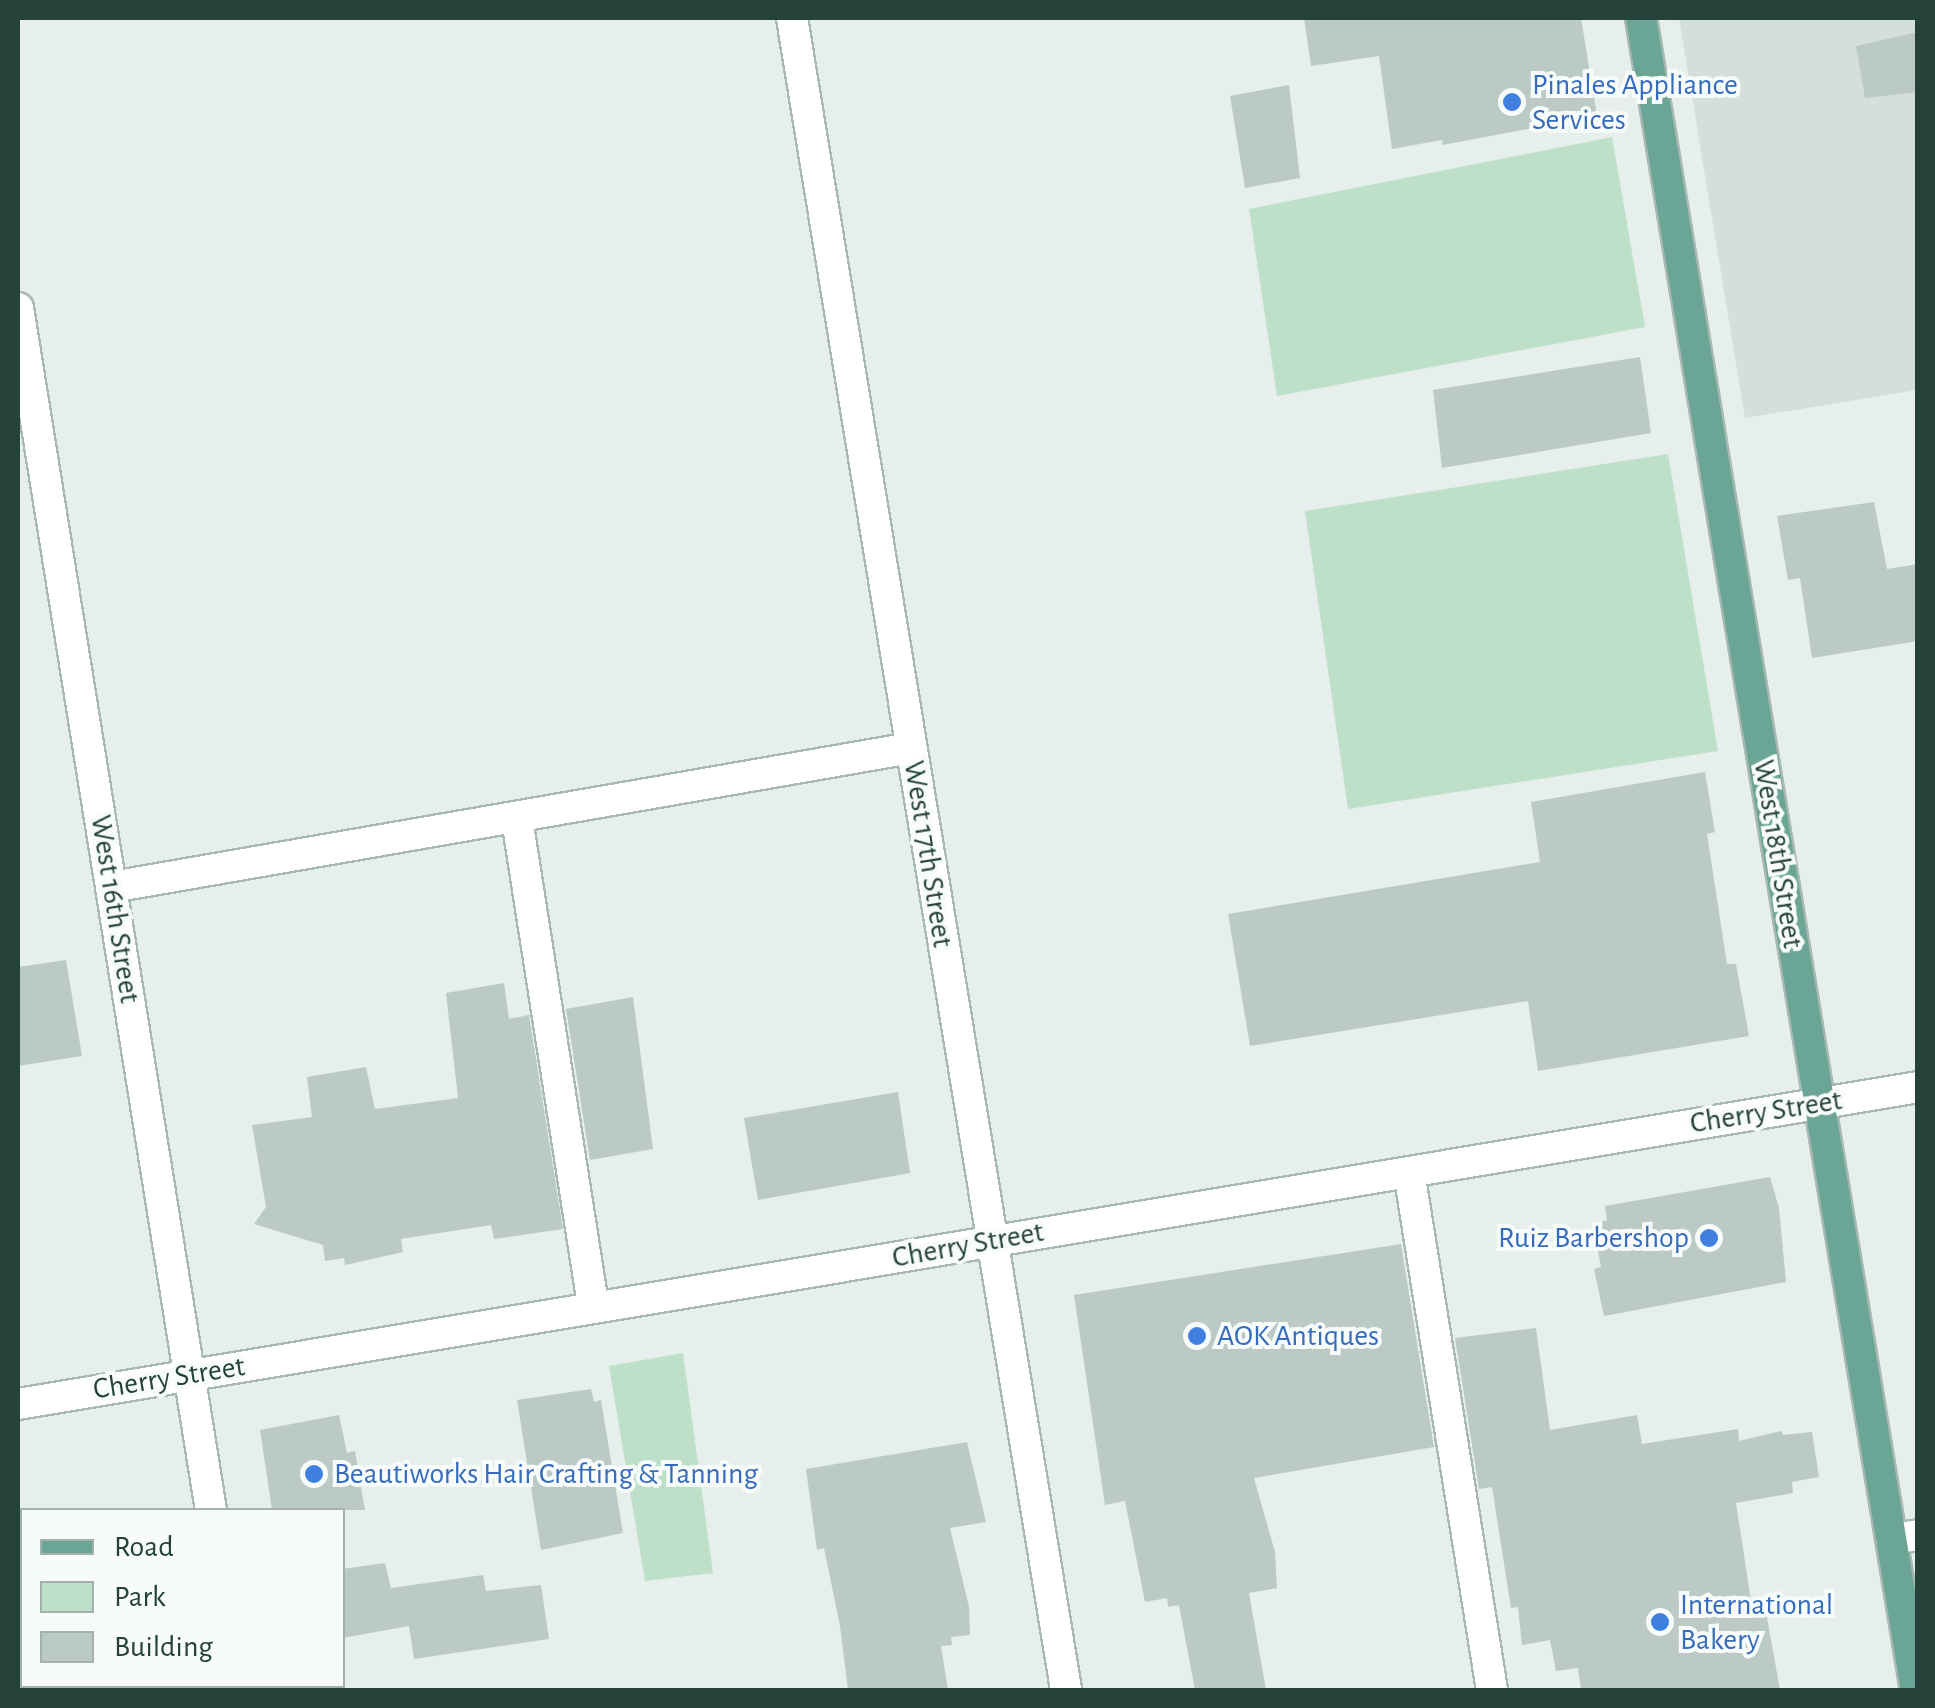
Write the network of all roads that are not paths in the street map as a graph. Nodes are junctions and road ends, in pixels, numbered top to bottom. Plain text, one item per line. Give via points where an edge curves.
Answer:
1 (792, 18) edge
2 (1642, 18) edge
3 (18, 308) edge
4 (911, 748) junction
5 (516, 820) junction
6 (112, 887) junction
7 (1918, 1086) edge
8 (1819, 1103) junction
9 (1410, 1172) junction
10 (991, 1241) junction
11 (594, 1308) junction
12 (190, 1374) junction
13 (18, 1404) edge
14 (211, 1508) edge
15 (1904, 1537) edge
16 (1066, 1690) edge
17 (1492, 1690) edge
18 (1916, 1690) edge

1 - 4 street, West 17th Street
2 - 8 main road, West 18th Street
3 - 6 street, West 16th Street
4 - 5 street
4 - 10 street, West 17th Street
5 - 6 street
5 - 11 street
6 - 12 street, West 16th Street
7 - 8 street, Cherry Street
8 - 9 street, Cherry Street
8 - 15 main road, West 18th Street
9 - 10 street, Cherry Street
9 - 17 street
10 - 11 street, Cherry Street
10 - 16 street, West 17th Street
11 - 12 street, Cherry Street
12 - 13 street, Cherry Street
12 - 14 street, West 16th Street
15 - 18 main road, West 18th Street

